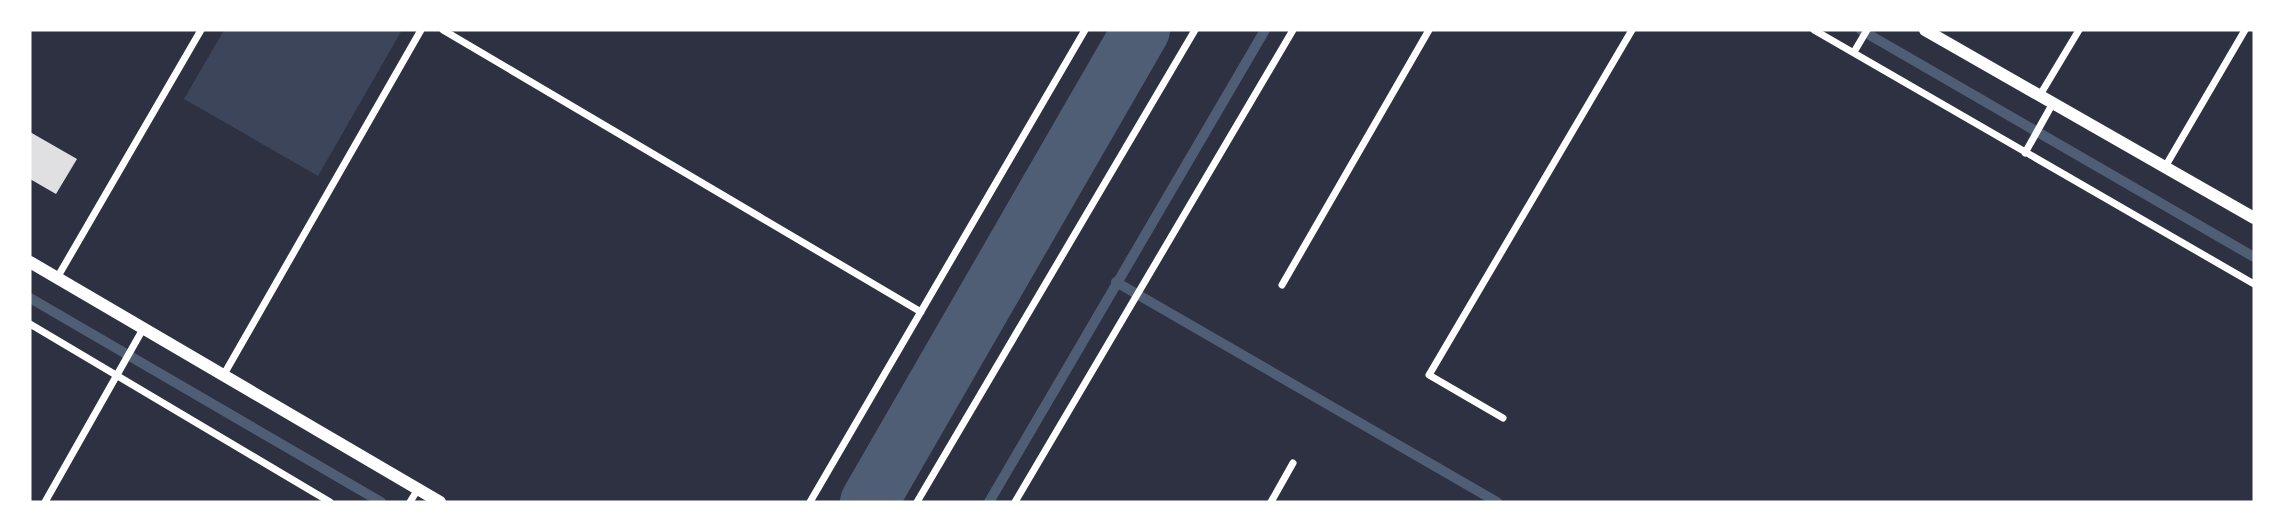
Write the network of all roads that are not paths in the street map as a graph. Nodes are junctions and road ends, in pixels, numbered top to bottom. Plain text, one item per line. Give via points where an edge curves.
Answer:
1 (201, 30) edge
2 (421, 30) edge
3 (443, 30) edge
4 (1085, 30) edge
5 (1195, 30) edge
6 (1293, 30) edge
7 (1429, 30) edge
8 (1632, 30) edge
9 (1814, 30) edge
10 (1867, 30) edge
11 (1925, 30) edge
12 (2079, 30) edge
13 (2245, 30) edge
14 (1854, 52) junction
15 (2040, 95) junction
16 (2053, 103) junction
17 (2025, 153) junction
18 (2165, 167) junction
19 (2254, 219) edge
20 (30, 262) edge
21 (57, 278) junction
22 (2254, 284) edge
23 (1282, 285) dead end
24 (921, 312) junction
25 (30, 324) edge
26 (143, 329) junction
27 (117, 374) junction
28 (223, 376) junction
29 (1503, 418) dead end
30 (1293, 463) dead end
31 (418, 489) junction
32 (45, 502) edge
33 (330, 502) edge
34 (410, 502) edge
35 (440, 502) edge
36 (810, 502) edge
37 (917, 502) edge
38 (1015, 502) edge
39 (1271, 502) edge

1 - 21 street
2 - 28 street
3 - 24 street
4 - 24 street
5 - 37 street
6 - 38 street
7 - 23 street
8 - 29 street via 1429,375
9 - 14 street
10 - 14 street
11 - 15 street
12 - 15 street
13 - 18 street
14 - 17 street
15 - 16 street
16 - 17 street
16 - 18 street
17 - 22 street
18 - 19 street
20 - 21 street
21 - 26 street
24 - 36 street
25 - 27 street
26 - 27 street
26 - 28 street
27 - 32 street
27 - 33 street
28 - 31 street
30 - 39 street
31 - 34 street
31 - 35 street

